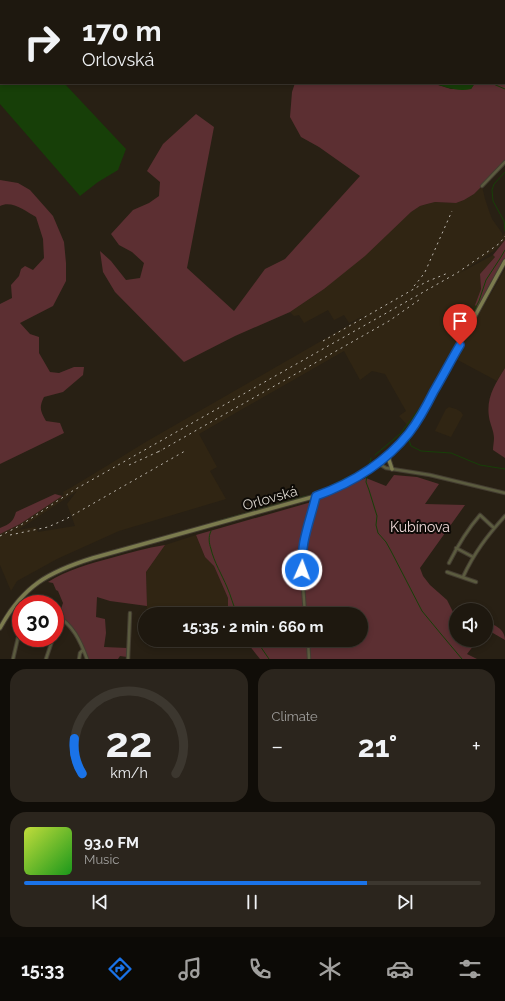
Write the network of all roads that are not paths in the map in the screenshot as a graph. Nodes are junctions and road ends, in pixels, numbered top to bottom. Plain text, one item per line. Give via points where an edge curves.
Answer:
1 (505, 162) edge
2 (482, 186) dead end
3 (505, 261) edge
4 (389, 453) junction
5 (379, 462) junction
6 (392, 469) junction
7 (505, 493) edge
8 (316, 496) junction
9 (505, 516) edge
10 (494, 528) junction
11 (456, 548) junction
12 (473, 557) junction
13 (449, 562) dead end
14 (447, 572) dead end
15 (462, 577) junction
16 (476, 582) dead end
17 (304, 607) edge
18 (130, 613) dead end
19 (64, 620) edge
20 (0, 628) edge
21 (16, 647) edge
22 (50, 647) edge
23 (308, 647) edge
24 (83, 650) junction
25 (13, 659) edge
26 (46, 659) edge
27 (78, 659) edge
28 (87, 659) edge
29 (128, 659) edge
30 (309, 659) edge

1 - 2 street
3 - 4 main road, Orlovská via 420,416
4 - 5 main road, Orlovská
4 - 6 main road
5 - 6 street via 384,467
5 - 8 main road, Orlovská via 351,481
6 - 7 street
8 - 17 street via 301,558
8 - 20 main road, Orlovská via 65,567 29,589
9 - 10 street
10 - 11 street via 480,515
10 - 12 street
11 - 12 street
11 - 13 street
12 - 15 street
14 - 15 street
15 - 16 street
18 - 29 street
19 - 24 street via 74,631
21 - 25 street
22 - 26 street
23 - 30 street
24 - 27 street
24 - 28 street

